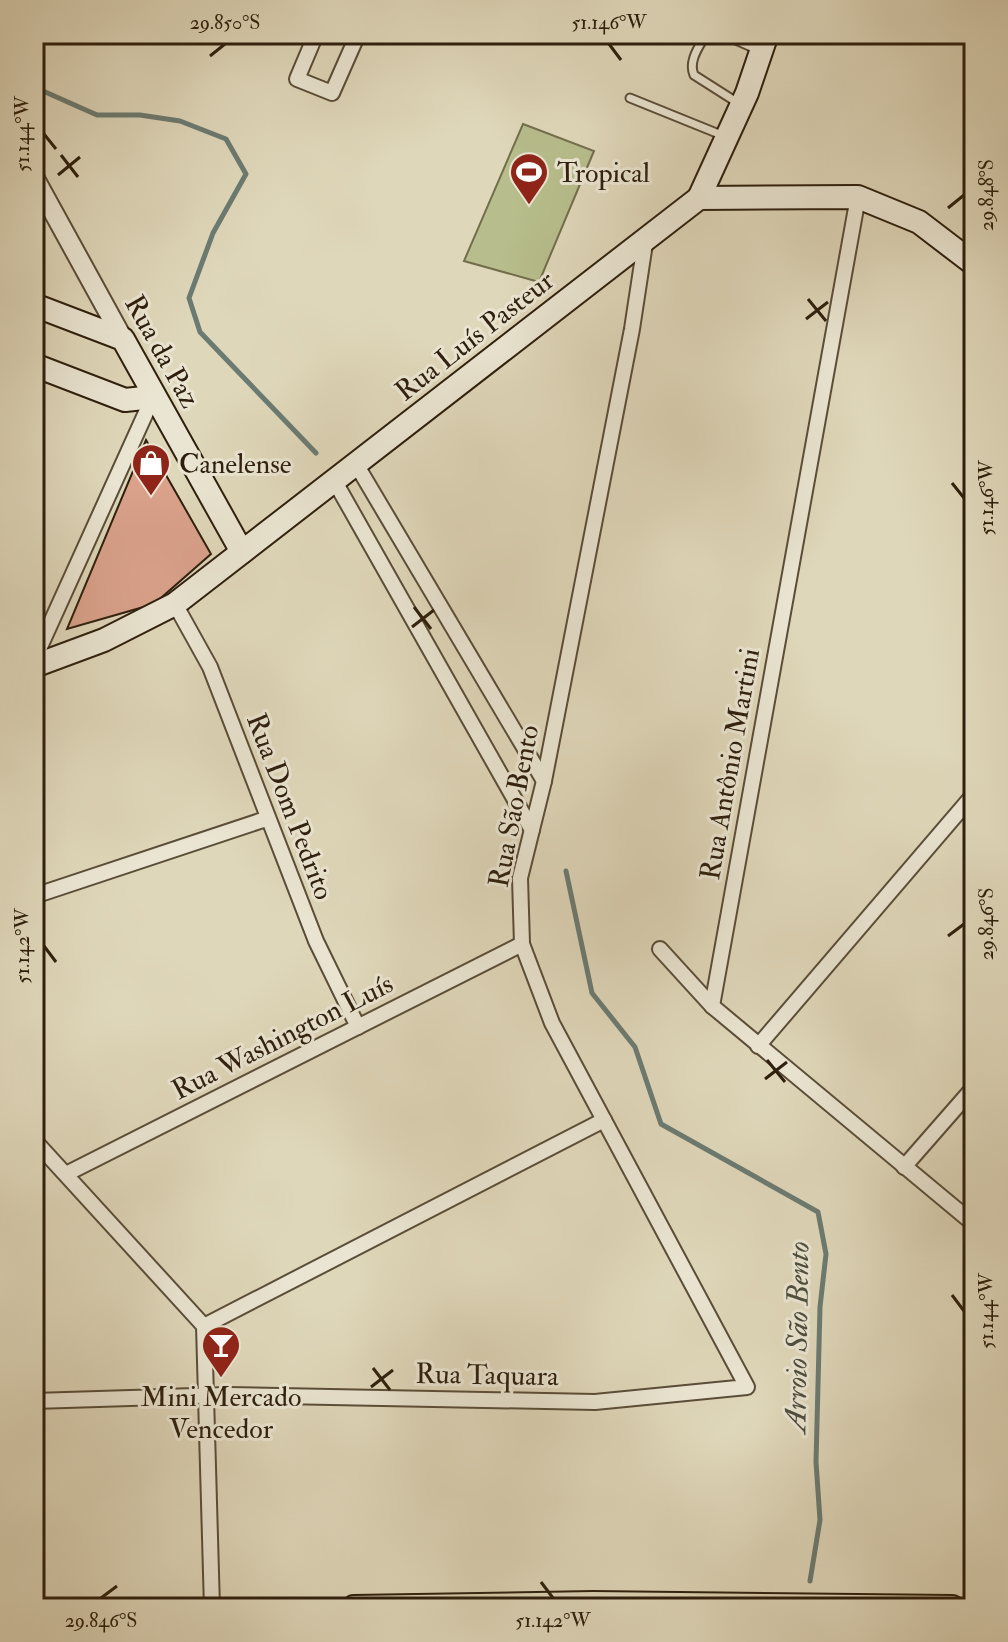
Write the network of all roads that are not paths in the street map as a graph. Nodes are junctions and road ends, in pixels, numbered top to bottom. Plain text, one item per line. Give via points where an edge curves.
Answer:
1 (316, 34) edge
2 (358, 34) edge
3 (706, 34) edge
4 (722, 34) edge
5 (765, 43) edge
6 (630, 98) dead end
7 (741, 105) junction
8 (727, 138) junction
9 (34, 177) edge
10 (858, 197) junction
11 (699, 198) junction
12 (646, 237) junction
13 (974, 264) edge
14 (34, 305) edge
15 (123, 339) junction
16 (34, 365) edge
17 (153, 397) junction
18 (356, 464) junction
19 (334, 480) junction
20 (242, 552) junction
21 (175, 604) junction
22 (455, 637) junction
23 (431, 651) junction
24 (34, 663) edge
25 (544, 781) junction
26 (974, 794) edge
27 (266, 819) junction
28 (532, 830) junction
29 (34, 896) edge
30 (522, 944) junction
31 (660, 949) dead end
32 (712, 1006) junction
33 (358, 1027) junction
34 (758, 1046) junction
35 (974, 1087) edge
36 (604, 1120) junction
37 (34, 1140) edge
38 (904, 1167) junction
39 (66, 1174) junction
40 (974, 1224) edge
41 (204, 1326) junction
42 (747, 1387) joint
43 (204, 1395) junction
44 (34, 1401) edge
45 (212, 1608) edge
46 (354, 1608) edge
47 (952, 1608) edge

1 - 2 street via 297,79 332,93
3 - 7 lane via 692,70
4 - 5 lane
5 - 7 main road
6 - 8 lane
7 - 8 main road
8 - 11 main road
9 - 15 street, Rua da Paz
10 - 11 main road
10 - 13 main road via 919,222
10 - 32 street, Rua Antônio Martini
11 - 12 main road, Rua Luís Pasteur
12 - 18 main road, Rua Luís Pasteur
12 - 25 street, Rua São Bento
14 - 15 main road
15 - 17 main road, Rua da Paz
16 - 17 main road via 125,400
17 - 20 main road, Rua da Paz
17 - 24 street
18 - 19 main road, Rua Luís Pasteur
18 - 22 street
19 - 20 main road, Rua Luís Pasteur
19 - 23 street
20 - 21 main road, Rua Luís Pasteur
21 - 24 main road, Rua Luís Pasteur via 141,624
21 - 27 street, Rua Dom Pedrito via 210,667
22 - 23 street
22 - 25 street
23 - 28 street
25 - 28 street, Rua São Bento
26 - 34 street
27 - 29 street
27 - 33 street, Rua Dom Pedrito
28 - 30 street, Rua São Bento via 520,878
30 - 33 street, Rua Washington Luís
30 - 36 street, Rua São Bento via 552,1023
31 - 32 street
32 - 34 street
33 - 39 street, Rua Washington Luís
34 - 38 street
35 - 38 street
36 - 41 street
36 - 42 street, Rua São Bento
37 - 39 street
38 - 40 street
39 - 41 street
41 - 43 street
42 - 43 street, Rua Taquara via 595,1402
43 - 44 street, Rua Taquara
43 - 45 street
46 - 47 main road

